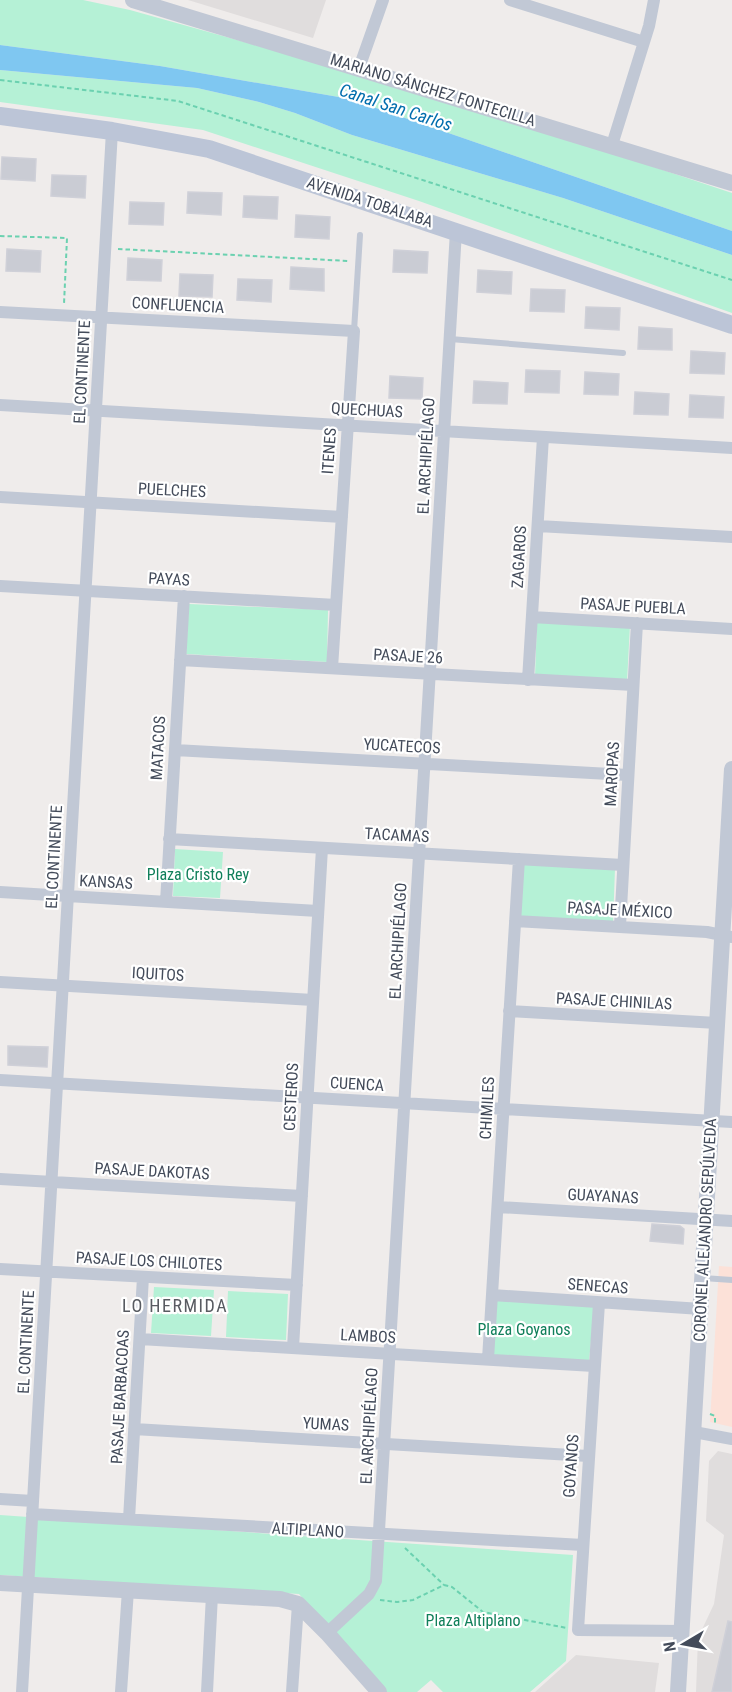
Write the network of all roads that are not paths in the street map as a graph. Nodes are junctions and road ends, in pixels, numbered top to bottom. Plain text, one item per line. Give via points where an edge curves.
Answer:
1 (134, 0) edge
2 (383, 0) edge
3 (510, 0) edge
4 (656, 1) edge
5 (644, 42) junction
6 (359, 68) junction
7 (0, 116) edge
8 (112, 131) junction
9 (612, 145) junction
10 (732, 183) edge
11 (456, 231) junction
12 (360, 236) dead end
13 (0, 312) edge
14 (102, 318) junction
15 (732, 325) edge
16 (354, 331) junction
17 (450, 339) junction
18 (623, 353) dead end
19 (0, 405) edge
20 (96, 411) junction
21 (348, 426) junction
22 (444, 431) junction
23 (543, 437) junction
24 (732, 448) edge
25 (0, 497) edge
26 (91, 502) junction
27 (342, 517) junction
28 (538, 526) junction
29 (732, 537) edge
30 (0, 586) edge
31 (86, 591) junction
32 (184, 596) junction
33 (336, 605) junction
34 (532, 617) junction
35 (637, 623) junction
36 (732, 629) edge
37 (180, 660) junction
38 (332, 668) junction
39 (430, 674) junction
40 (528, 680) junction
41 (633, 686) junction
42 (175, 750) junction
43 (425, 764) junction
44 (732, 769) edge
45 (628, 775) junction
46 (169, 839) junction
47 (322, 848) junction
48 (420, 853) junction
49 (519, 859) junction
50 (623, 865) junction
51 (0, 892) edge
52 (68, 896) junction
53 (166, 902) junction
54 (318, 910) junction
55 (515, 921) junction
56 (620, 926) junction
57 (727, 936) edge
58 (0, 982) edge
59 (63, 986) junction
60 (313, 1000) junction
61 (509, 1011) junction
62 (717, 1023) junction
63 (0, 1080) edge
64 (57, 1083) junction
65 (308, 1098) junction
66 (405, 1103) junction
67 (504, 1109) junction
68 (712, 1121) junction
69 (732, 1122) edge
70 (0, 1179) edge
71 (52, 1182) junction
72 (302, 1196) junction
73 (498, 1207) junction
74 (706, 1219) junction
75 (732, 1221) edge
76 (0, 1269) edge
77 (46, 1272) junction
78 (143, 1277) junction
79 (702, 1278) junction
80 (732, 1280) edge
81 (297, 1285) junction
82 (492, 1295) junction
83 (598, 1303) junction
84 (700, 1310) junction
85 (140, 1339) junction
86 (293, 1348) junction
87 (390, 1354) junction
88 (488, 1359) junction
89 (594, 1366) junction
90 (134, 1429) junction
91 (694, 1432) junction
92 (732, 1439) edge
93 (385, 1444) junction
94 (588, 1456) junction
95 (0, 1499) edge
96 (33, 1507) junction
97 (129, 1519) junction
98 (380, 1534) junction
99 (583, 1545) junction
100 (0, 1583) edge
101 (28, 1585) junction
102 (128, 1590) junction
103 (212, 1595) junction
104 (298, 1604) junction
105 (682, 1631) junction
106 (327, 1633) junction
107 (22, 1692) edge
108 (121, 1692) edge
109 (207, 1692) edge
110 (292, 1692) edge
111 (379, 1692) edge
112 (678, 1692) edge

1 - 6 street, MARIANO SÁNCHEZ FONTECILLA
2 - 6 street
3 - 5 street
4 - 5 street
5 - 9 street
6 - 9 street, MARIANO SÁNCHEZ FONTECILLA
7 - 8 main road, AVENIDA TOBALABA
8 - 11 main road, AVENIDA TOBALABA via 210,149
8 - 14 street, EL CONTINENTE
9 - 10 street, MARIANO SÁNCHEZ FONTECILLA
11 - 15 main road, AVENIDA TOBALABA
11 - 17 street, EL ARCHIPIÉLAGO
12 - 16 lane, ITENES
13 - 14 street, CONFLUENCIA
14 - 16 street, CONFLUENCIA
14 - 20 street, EL CONTINENTE
16 - 21 street, ITENES
17 - 18 lane
17 - 22 street, EL ARCHIPIÉLAGO
19 - 20 street, QUECHUAS
20 - 21 street, QUECHUAS
20 - 26 street, EL CONTINENTE
21 - 22 street, QUECHUAS
21 - 27 street, ITENES
22 - 23 street, QUECHUAS
22 - 39 street, EL ARCHIPIÉLAGO
23 - 24 street, QUECHUAS
23 - 28 street, ZAGAROS
25 - 26 street, PUELCHES
26 - 27 street, PUELCHES
26 - 31 street, EL CONTINENTE
27 - 33 street, ITENES
28 - 29 street
28 - 34 street, ZAGAROS
30 - 31 street, PAYAS
31 - 32 street, PAYAS
31 - 52 street, EL CONTINENTE
32 - 33 street, PAYAS
32 - 37 street, MATACOS
33 - 38 street, ITENES
34 - 35 street, PASAJE PUEBLA
34 - 40 street, ZAGAROS
35 - 36 street, PASAJE PUEBLA
35 - 41 street, MAROPAS
37 - 38 street, PASAJE 26
37 - 42 street, MATACOS
38 - 39 street, PASAJE 26
39 - 40 street, PASAJE 26
39 - 43 street, EL ARCHIPIÉLAGO
40 - 41 street, PASAJE 26
41 - 45 street, MAROPAS
42 - 43 street, YUCATECOS
42 - 46 street, MATACOS
43 - 45 street, YUCATECOS
43 - 48 street, EL ARCHIPIÉLAGO
44 - 57 street, CORONEL ALEJANDRO SEPÚLVEDA
45 - 50 street, MAROPAS
46 - 47 street, TACAMAS
46 - 53 street, MATACOS
47 - 48 street, TACAMAS
47 - 54 street, CESTEROS
48 - 49 street, TACAMAS
48 - 66 street, EL ARCHIPIÉLAGO
49 - 50 street, TACAMAS
49 - 55 street, CHIMILES
50 - 56 street, MAROPAS
51 - 52 street, KANSAS
52 - 53 street, KANSAS
52 - 59 street, EL CONTINENTE
53 - 54 street, KANSAS
54 - 60 street, CESTEROS
55 - 56 street, PASAJE MÉXICO
55 - 61 street, CHIMILES
56 - 57 street, PASAJE MÉXICO
57 - 62 street, CORONEL ALEJANDRO SEPÚLVEDA
58 - 59 street, IQUITOS
59 - 60 street, IQUITOS
59 - 64 street, EL CONTINENTE
60 - 65 street, CESTEROS
61 - 62 street, PASAJE CHINILAS
61 - 67 street, CHIMILES
62 - 68 street, CORONEL ALEJANDRO SEPÚLVEDA
63 - 64 street, CUENCA
64 - 65 street, CUENCA
64 - 71 street, EL CONTINENTE
65 - 66 street, CUENCA
65 - 72 street, CESTEROS
66 - 67 street, CUENCA
66 - 87 street, EL ARCHIPIÉLAGO
67 - 68 street, CUENCA
67 - 73 street, CHIMILES
68 - 69 street, CUENCA
68 - 74 street, CORONEL ALEJANDRO SEPÚLVEDA
70 - 71 street, PASAJE DAKOTAS
71 - 72 street, PASAJE DAKOTAS
71 - 77 street, EL CONTINENTE
72 - 81 street, CESTEROS
73 - 74 street, GUAYANAS
73 - 82 street, CHIMILES
74 - 75 street, GUAYANAS
74 - 79 street, CORONEL ALEJANDRO SEPÚLVEDA
76 - 77 street, PASAJE LOS CHILOTES
77 - 78 street, PASAJE LOS CHILOTES
77 - 96 street, EL CONTINENTE
78 - 81 street, PASAJE LOS CHILOTES
78 - 85 street, PASAJE BARBACOAS
79 - 80 lane
79 - 84 street, CORONEL ALEJANDRO SEPÚLVEDA
81 - 86 street, CESTEROS
82 - 83 street, SENECAS
82 - 88 street, CHIMILES
83 - 84 street, SENECAS
83 - 89 street, GOYANOS
84 - 91 street, CORONEL ALEJANDRO SEPÚLVEDA
85 - 86 street, LAMBOS
85 - 90 street, PASAJE BARBACOAS
86 - 87 street, LAMBOS
87 - 88 street, LAMBOS
87 - 93 street, EL ARCHIPIÉLAGO
88 - 89 street, LAMBOS
89 - 94 street, GOYANOS
90 - 93 street, YUMAS
90 - 97 street, PASAJE BARBACOAS
91 - 92 street
91 - 105 street, CORONEL ALEJANDRO SEPÚLVEDA
93 - 94 street, YUMAS
93 - 98 street, EL ARCHIPIÉLAGO
94 - 99 street, GOYANOS
95 - 96 street, ALTIPLANO
96 - 97 street, ALTIPLANO
96 - 101 street, EL CONTINENTE
97 - 98 street, ALTIPLANO
98 - 99 street, ALTIPLANO
98 - 106 street, EL ARCHIPIÉLAGO via 376,1581 369,1594
99 - 105 street, GOYANOS via 578,1630
100 - 101 street
101 - 102 street
101 - 107 street, EL CONTINENTE
102 - 103 street
102 - 108 street
103 - 104 street via 280,1599
103 - 109 street
104 - 106 street
104 - 110 street
105 - 112 street, CORONEL ALEJANDRO SEPÚLVEDA
106 - 111 street

